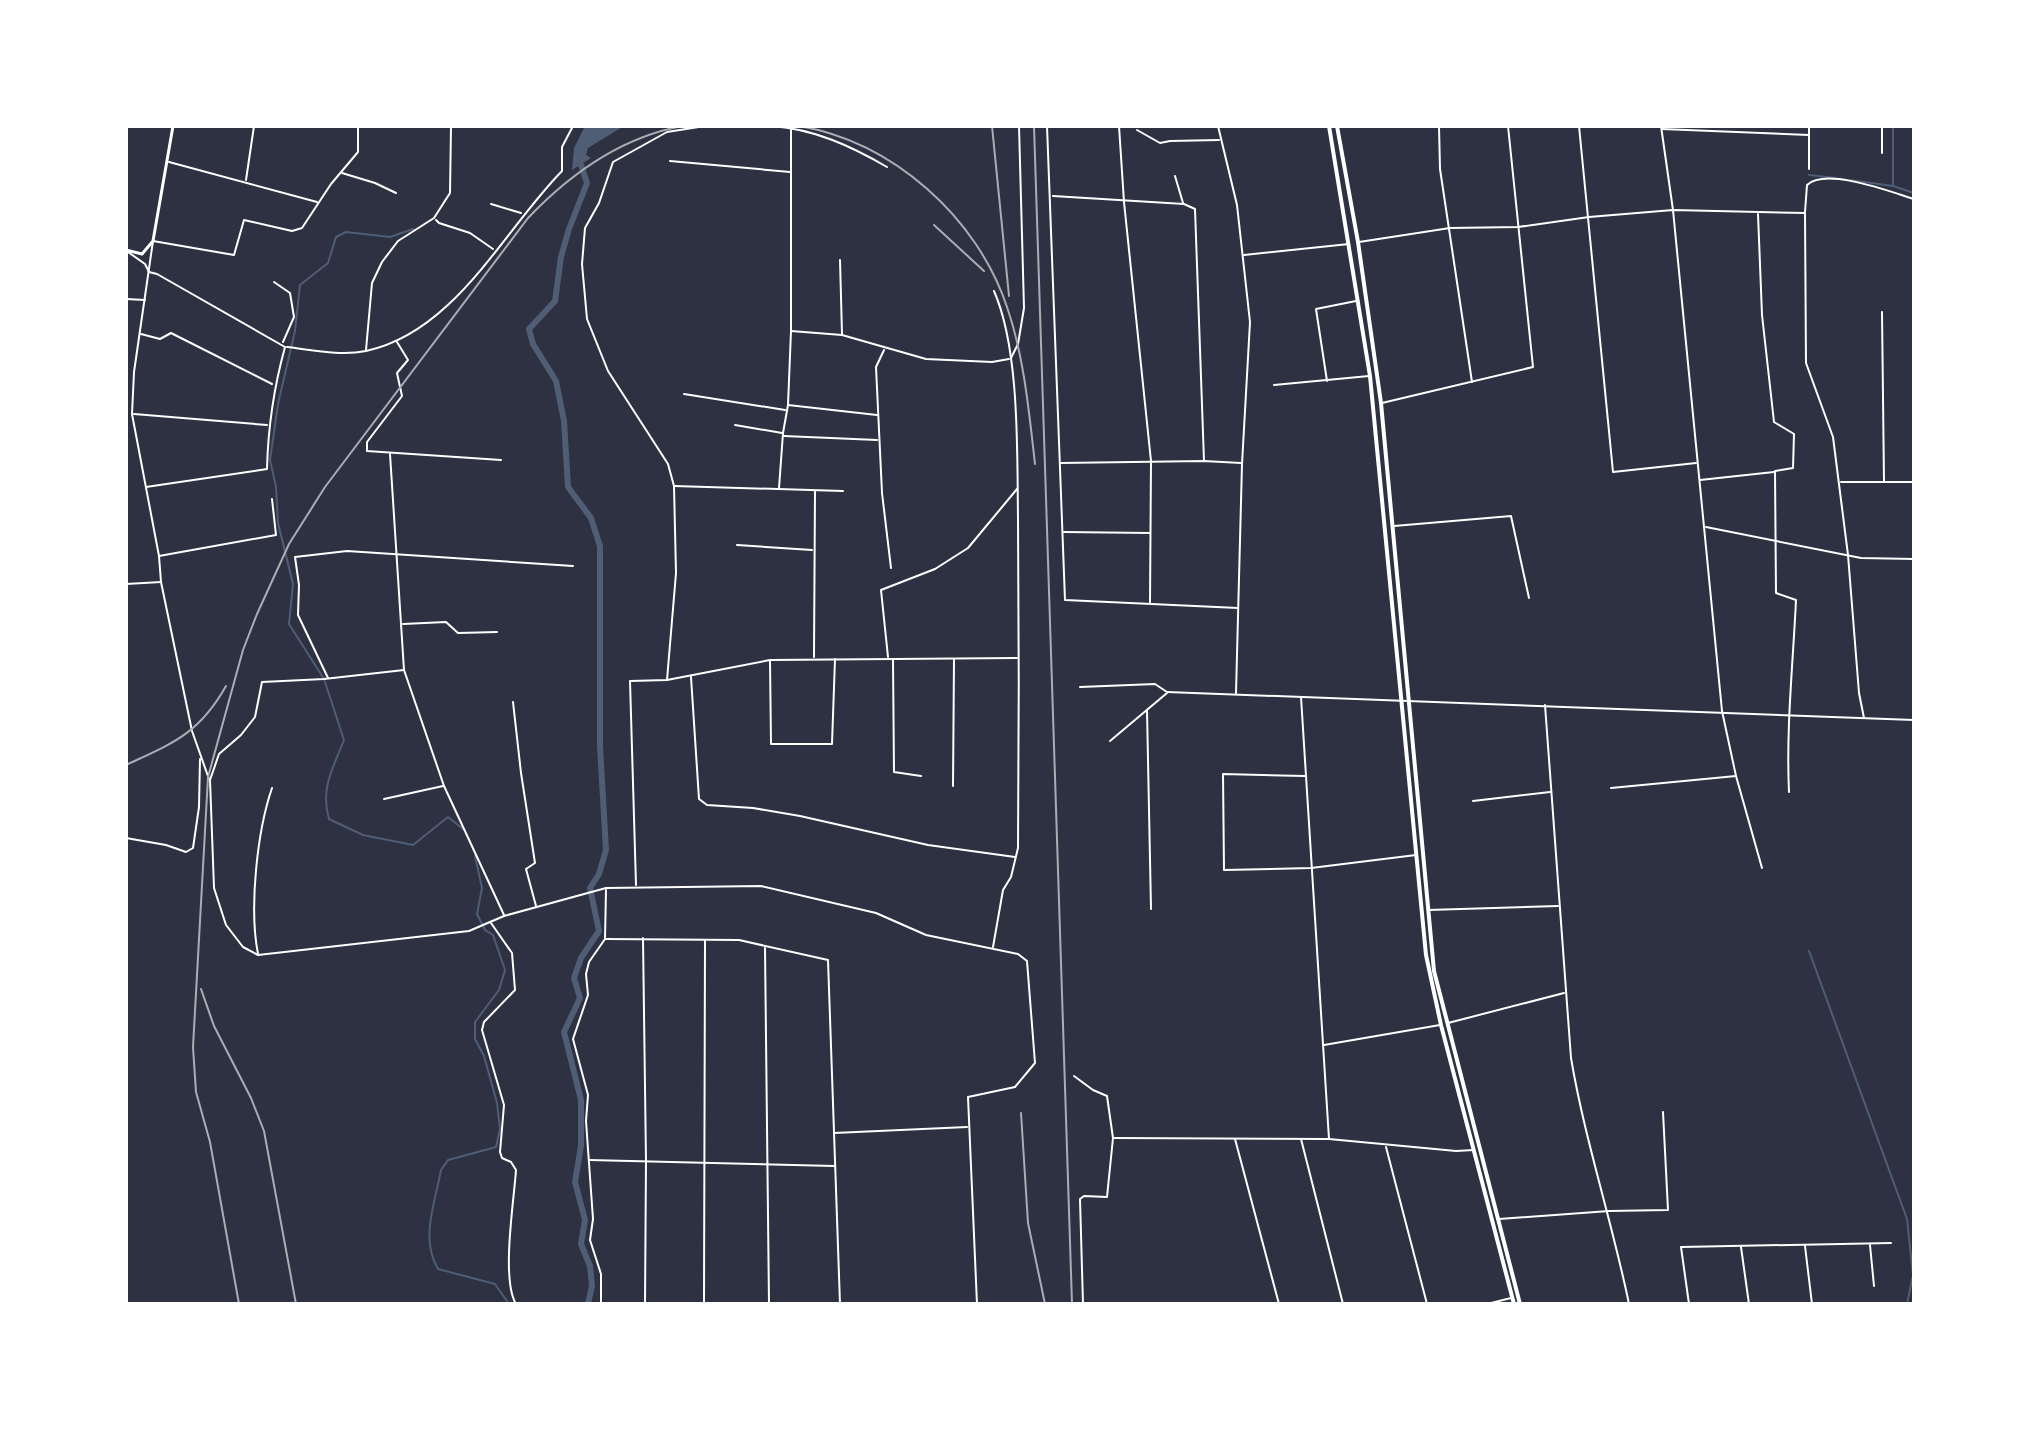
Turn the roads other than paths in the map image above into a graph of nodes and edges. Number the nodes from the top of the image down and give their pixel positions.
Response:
1 (173, 126) edge
2 (254, 126) edge
3 (358, 126) edge
4 (451, 126) edge
5 (573, 126) edge
6 (705, 126) edge
7 (772, 126) edge
8 (1019, 126) edge
9 (1047, 126) edge
10 (1119, 126) edge
11 (1218, 126) edge
12 (1329, 126) edge
13 (1337, 126) edge
14 (1439, 126) edge
15 (1508, 126) edge
16 (1579, 126) edge
17 (1809, 126) edge
18 (1882, 126) edge
19 (1661, 127) edge
20 (791, 128) edge
21 (1137, 130) dead end
22 (1809, 135) junction
23 (1221, 140) junction
24 (1882, 153) dead end
25 (670, 161) dead end
26 (168, 162) junction
27 (887, 167) dead end
28 (1809, 169) dead end
29 (791, 172) junction
30 (340, 173) junction
31 (1175, 176) dead end
32 (246, 182) junction
33 (396, 193) dead end
34 (1052, 196) junction
35 (1914, 199) edge
36 (1124, 202) junction
37 (319, 203) junction
38 (491, 204) dead end
39 (1184, 204) junction
40 (1673, 210) junction
41 (1758, 213) junction
42 (1805, 213) junction
43 (523, 214) junction
44 (1589, 217) junction
45 (434, 218) junction
46 (1518, 227) junction
47 (1450, 228) junction
48 (153, 241) junction
49 (1358, 242) junction
50 (1350, 243) junction
51 (494, 250) junction
52 (127, 251) edge
53 (1242, 255) junction
54 (840, 260) dead end
55 (149, 272) junction
56 (274, 282) dead end
57 (994, 291) dead end
58 (126, 299) edge
59 (145, 300) junction
60 (1359, 300) junction
61 (1882, 312) dead end
62 (791, 331) junction
63 (140, 333) junction
64 (842, 335) junction
65 (397, 341) junction
66 (284, 345) junction
67 (885, 349) junction
68 (366, 351) junction
69 (1010, 359) junction
70 (1370, 376) junction
71 (1327, 381) junction
72 (1473, 383) junction
73 (274, 385) junction
74 (1274, 385) dead end
75 (684, 394) dead end
76 (1381, 403) junction
77 (788, 405) junction
78 (786, 410) junction
79 (132, 414) junction
80 (878, 415) junction
81 (268, 425) junction
82 (735, 425) dead end
83 (126, 433) edge
84 (134, 433) junction
85 (783, 434) junction
86 (879, 440) junction
87 (390, 454) junction
88 (501, 460) dead end
89 (1151, 461) junction
90 (1204, 461) junction
91 (1698, 462) junction
92 (1060, 463) junction
93 (1242, 464) junction
94 (1775, 471) junction
95 (1699, 480) junction
96 (1839, 482) junction
97 (1884, 482) junction
98 (1914, 482) edge
99 (674, 486) junction
100 (145, 487) junction
101 (779, 488) junction
102 (1018, 488) junction
103 (815, 490) junction
104 (843, 491) dead end
105 (272, 499) dead end
106 (1394, 526) junction
107 (1704, 527) junction
108 (1063, 532) junction
109 (1151, 533) junction
110 (1776, 540) junction
111 (737, 545) dead end
112 (814, 550) junction
113 (397, 553) junction
114 (1848, 555) junction
115 (159, 556) junction
116 (1914, 559) edge
117 (573, 566) dead end
118 (891, 568) dead end
119 (161, 582) junction
120 (126, 584) edge
121 (1529, 598) dead end
122 (1150, 604) junction
123 (1238, 608) junction
124 (402, 624) junction
125 (497, 632) dead end
126 (888, 658) junction
127 (893, 658) junction
128 (954, 658) junction
129 (1019, 658) junction
130 (814, 659) junction
131 (835, 659) junction
132 (770, 660) junction
133 (404, 670) junction
134 (691, 676) junction
135 (328, 678) junction
136 (667, 680) junction
137 (1080, 687) dead end
138 (1167, 692) junction
139 (1236, 695) junction
140 (1301, 697) junction
141 (1401, 699) junction
142 (1409, 699) junction
143 (513, 702) dead end
144 (1545, 705) junction
145 (1147, 710) junction
146 (1722, 711) junction
147 (1791, 714) junction
148 (1864, 718) junction
149 (1914, 720) edge
150 (1110, 741) dead end
151 (200, 758) junction
152 (921, 776) dead end
153 (1306, 776) junction
154 (1736, 776) junction
155 (210, 780) junction
156 (444, 786) junction
157 (953, 786) dead end
158 (272, 788) dead end
159 (1611, 788) dead end
160 (1551, 792) junction
161 (1789, 792) dead end
162 (384, 799) dead end
163 (1473, 801) dead end
164 (126, 838) edge
165 (1417, 855) junction
166 (1016, 857) junction
167 (1311, 868) junction
168 (1762, 868) dead end
169 (636, 886) junction
170 (606, 888) junction
171 (1559, 906) junction
172 (536, 907) junction
173 (1151, 909) dead end
174 (1428, 910) junction
175 (504, 916) junction
176 (490, 922) junction
177 (643, 938) junction
178 (605, 939) junction
179 (705, 939) junction
180 (764, 947) junction
181 (992, 949) junction
182 (258, 955) junction
183 (1564, 993) junction
184 (1444, 1024) junction
185 (1323, 1046) junction
186 (1074, 1076) dead end
187 (1663, 1112) dead end
188 (970, 1127) junction
189 (833, 1133) junction
190 (1113, 1138) junction
191 (1235, 1138) junction
192 (1301, 1139) junction
193 (1329, 1139) junction
194 (1386, 1145) junction
195 (1477, 1149) junction
196 (588, 1160) junction
197 (646, 1161) junction
198 (769, 1163) junction
199 (703, 1164) junction
200 (834, 1166) junction
201 (1609, 1211) junction
202 (1497, 1219) junction
203 (1891, 1243) dead end
204 (1870, 1244) junction
205 (1805, 1245) junction
206 (1741, 1246) junction
207 (1874, 1286) dead end
208 (1515, 1302) edge
209 (516, 1304) edge
210 (601, 1304) edge
211 (645, 1304) edge
212 (704, 1304) edge
213 (769, 1304) edge
214 (840, 1304) edge
215 (977, 1304) edge
216 (1083, 1304) edge
217 (1279, 1304) edge
218 (1343, 1304) edge
219 (1427, 1304) edge
220 (1487, 1304) edge
221 (1629, 1304) edge
222 (1689, 1304) edge
223 (1749, 1304) edge
224 (1812, 1304) edge

1 - 26 main road
2 - 32 street
3 - 30 street
4 - 45 street
5 - 43 street
6 - 99 street
7 - 20 street
8 - 69 street
9 - 34 street
10 - 36 street
11 - 23 street
12 - 50 main road
13 - 49 main road
14 - 47 street
15 - 46 street
16 - 44 street
17 - 22 street
18 - 24 street
19 - 22 street
19 - 40 street
20 - 27 street
20 - 29 street
21 - 23 street
22 - 28 street
23 - 53 street
25 - 29 street
26 - 32 street
26 - 48 main road
29 - 62 street
30 - 33 street
30 - 37 street
31 - 39 street
32 - 37 street
34 - 36 street
34 - 92 street
35 - 42 street
36 - 39 street
36 - 89 street
37 - 48 street
38 - 43 street
39 - 90 street
40 - 41 street
40 - 44 street
40 - 91 street
41 - 42 street
41 - 94 street
42 - 96 street
43 - 51 street
44 - 46 street
44 - 91 street
45 - 51 street
45 - 68 street
46 - 47 street
46 - 72 street
47 - 49 street
47 - 72 street
48 - 52 main road
48 - 55 street
49 - 76 main road
50 - 53 street
50 - 60 main road
51 - 65 street
52 - 55 street
53 - 93 street
54 - 64 street
55 - 59 street
55 - 66 street
56 - 66 street
57 - 69 street
58 - 59 street
59 - 63 street
60 - 70 main road
60 - 71 street
61 - 97 street
62 - 64 street
62 - 77 street
63 - 73 street
63 - 79 street
64 - 67 street
65 - 68 street
65 - 87 street
66 - 68 street
66 - 73 street
67 - 69 street
67 - 80 street
69 - 102 street
70 - 71 street
70 - 141 main road
71 - 74 street
72 - 76 street
73 - 81 street
75 - 78 street
76 - 106 main road
77 - 78 street
77 - 80 street
78 - 85 street
79 - 81 street
79 - 84 street
80 - 86 street
81 - 100 street
82 - 85 street
83 - 84 street
84 - 100 street
85 - 86 street
85 - 101 street
86 - 118 street
87 - 88 street
87 - 113 street
89 - 90 street
89 - 92 street
89 - 109 street
90 - 93 street
91 - 95 street
92 - 108 street
93 - 123 street
94 - 95 street
94 - 110 street
95 - 107 street
96 - 97 street
96 - 114 street
97 - 98 street
99 - 101 street
99 - 136 street
100 - 115 street
101 - 103 street
102 - 126 street
102 - 129 street
103 - 104 street
103 - 112 street
105 - 115 street
106 - 121 street
106 - 142 main road
107 - 110 street
107 - 146 street
108 - 109 street
108 - 122 street
109 - 122 street
110 - 114 street
110 - 147 street
111 - 112 street
112 - 130 street
113 - 117 street
113 - 124 street
113 - 135 street
114 - 116 street
114 - 148 street
115 - 119 street
119 - 120 street
119 - 151 street
122 - 123 street
123 - 139 street
124 - 125 street
124 - 133 street
126 - 127 street
126 - 131 street
127 - 128 street
127 - 152 street
128 - 129 street
128 - 157 street
129 - 166 street
130 - 131 street
130 - 132 street
131 - 132 street
132 - 134 street
133 - 135 street
133 - 156 street
134 - 136 street
134 - 166 street
135 - 155 street
136 - 169 street
137 - 138 street
138 - 139 street
138 - 145 street
139 - 140 street
140 - 141 street
140 - 153 street
141 - 142 street
141 - 165 main road
142 - 144 street
142 - 174 main road
143 - 172 street
144 - 146 street
144 - 160 street
145 - 150 street
145 - 173 street
146 - 147 street
146 - 154 street
147 - 148 street
147 - 161 street
148 - 149 street
151 - 155 street
151 - 164 street
153 - 167 street
153 - 167 street
154 - 159 street
154 - 168 street
155 - 182 street
156 - 162 street
156 - 175 street
158 - 182 street
160 - 163 street
160 - 171 street
165 - 167 street
165 - 184 main road
166 - 181 street
167 - 185 street
169 - 170 street
169 - 181 street
170 - 172 street
170 - 178 street
171 - 174 street
171 - 183 street
172 - 175 street
174 - 184 main road
175 - 176 street
176 - 182 street
176 - 209 street
177 - 178 street
177 - 179 street
177 - 197 street
178 - 196 street
179 - 180 street
179 - 199 street
180 - 189 street
180 - 198 street
181 - 188 street
183 - 184 street
183 - 201 street
184 - 185 street
184 - 195 main road
185 - 193 street
186 - 190 street
187 - 201 street
188 - 189 street
188 - 215 street
189 - 200 street
190 - 191 street
190 - 216 street
191 - 192 street
191 - 217 street
192 - 193 street
192 - 218 street
193 - 194 street
194 - 195 street
194 - 219 street
195 - 202 main road
195 - 208 main road
196 - 197 street
196 - 210 street
197 - 199 street
197 - 211 street
198 - 199 street
198 - 200 street
198 - 213 street
199 - 212 street
200 - 214 street
201 - 202 street
201 - 221 street
202 - 208 main road
203 - 204 street
204 - 205 street
204 - 207 street
205 - 206 street
205 - 224 street
206 - 222 street
206 - 223 street
208 - 220 street

